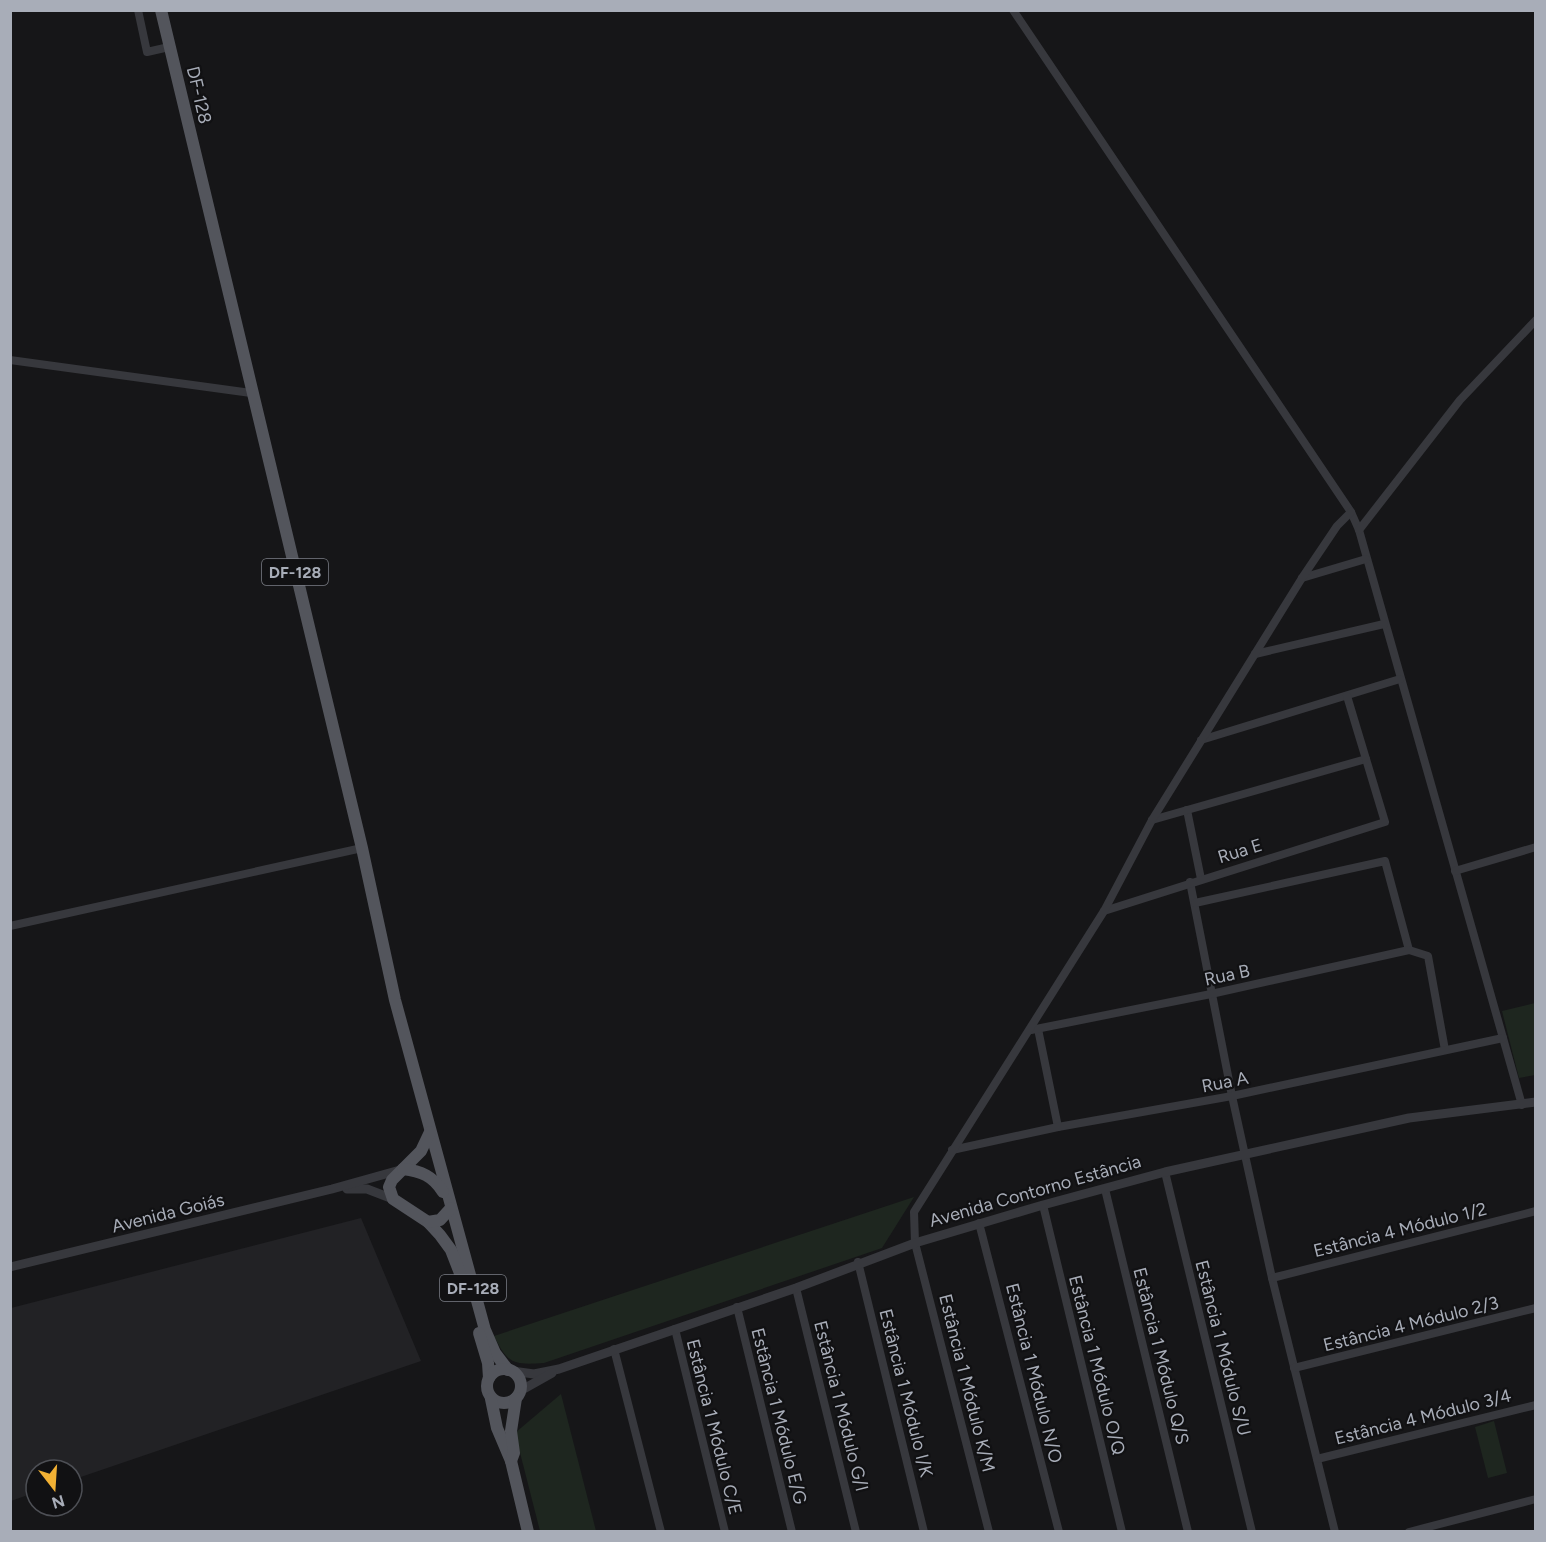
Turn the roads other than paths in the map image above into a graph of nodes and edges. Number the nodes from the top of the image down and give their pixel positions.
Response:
1 (138, 10) edge
2 (161, 10) edge
3 (1013, 10) edge
4 (169, 47) junction
5 (1536, 320) edge
6 (10, 360) edge
7 (251, 393) junction
8 (1351, 512) junction
9 (1359, 530) junction
10 (1366, 559) junction
11 (1302, 578) junction
12 (1384, 624) junction
13 (1255, 654) junction
14 (1400, 679) junction
15 (1347, 696) junction
16 (1202, 740) junction
17 (1366, 759) junction
18 (1187, 810) junction
19 (1152, 820) junction
20 (362, 848) junction
21 (1536, 848) edge
22 (1455, 871) junction
23 (1201, 879) junction
24 (1190, 882) junction
25 (1195, 903) junction
26 (1104, 911) junction
27 (10, 926) edge
28 (1409, 950) junction
29 (1211, 994) junction
30 (1034, 1030) junction
31 (1503, 1038) junction
32 (1445, 1050) junction
33 (1232, 1096) junction
34 (1536, 1102) edge
35 (1522, 1104) junction
36 (1059, 1127) junction
37 (430, 1132) junction
38 (952, 1150) junction
39 (1245, 1155) junction
40 (403, 1169) junction
41 (1165, 1172) junction
42 (332, 1189) junction
43 (1105, 1189) junction
44 (393, 1199) junction
45 (450, 1205) junction
46 (1043, 1205) junction
47 (1536, 1211) edge
48 (428, 1222) junction
49 (979, 1223) junction
50 (915, 1243) junction
51 (858, 1262) junction
52 (10, 1267) edge
53 (1272, 1278) junction
54 (796, 1288) junction
55 (737, 1308) junction
56 (1536, 1308) edge
57 (675, 1329) junction
58 (614, 1349) junction
59 (1294, 1368) junction
60 (559, 1369) junction
61 (510, 1370) junction
62 (489, 1378) junction
63 (518, 1395) junction
64 (491, 1399) junction
65 (1536, 1405) edge
66 (1317, 1459) junction
67 (511, 1461) junction
68 (1536, 1499) edge
69 (528, 1532) edge
70 (661, 1532) edge
71 (725, 1532) edge
72 (792, 1532) edge
73 (856, 1532) edge
74 (924, 1532) edge
75 (989, 1532) edge
76 (1059, 1532) edge
77 (1122, 1532) edge
78 (1188, 1532) edge
79 (1252, 1532) edge
80 (1335, 1532) edge
81 (1409, 1532) edge

1 - 4 street
2 - 4 main road, DF-128 / DF-128
3 - 8 street
4 - 7 main road, DF-128 / DF-128
5 - 9 street
6 - 7 street
7 - 20 main road, DF-128 / DF-128
8 - 9 street
8 - 11 street, Estância 1 Módulo K/M
9 - 10 street
10 - 11 street
10 - 12 street
11 - 13 street, Estância 1 Módulo K/M
12 - 13 street
12 - 14 street
13 - 16 street, Estância 1 Módulo K/M
14 - 15 street
14 - 22 street
15 - 16 street
15 - 17 street
16 - 19 street, Estância 1 Módulo K/M
17 - 18 street
17 - 23 street, Rua E
18 - 19 street
18 - 23 street
19 - 26 street, Estância 1 Módulo K/M
20 - 27 street
20 - 37 main road, DF-128 / DF-128
21 - 22 street
22 - 31 street
23 - 24 street, Rua E
24 - 25 street
24 - 26 street, Rua E
25 - 28 street
25 - 29 street
26 - 30 street, Estância 1 Módulo K/M
28 - 29 street, Rua B
28 - 32 street
29 - 30 street, Rua B
29 - 33 street
30 - 36 street
30 - 38 street, Estância 1 Módulo K/M
31 - 32 street, Rua A
31 - 35 street
32 - 33 street, Rua A
33 - 36 street, Rua A
33 - 39 street
34 - 35 street, Avenida Contorno Estância
35 - 39 street, Avenida Contorno Estância
36 - 38 street, Rua A
37 - 40 main road
37 - 45 main road, DF-128 / DF-128
38 - 50 street, Estância 1 Módulo K/M
39 - 41 street, Avenida Contorno Estância
39 - 53 street
40 - 42 street, Avenida Goiás
40 - 44 main road
40 - 45 main road
41 - 43 street, Avenida Contorno Estância
41 - 79 street, Estância 1 Módulo S/U
42 - 44 street, Avenida Goiás
42 - 52 street, Avenida Goiás
43 - 46 street, Avenida Contorno Estância
43 - 78 street, Estância 1 Módulo Q/S
44 - 48 main road, DF-128
45 - 48 main road
45 - 61 main road, DF-128 / DF-128
46 - 49 street, Avenida Contorno Estância
46 - 77 street, Estância 1 Módulo O/Q
47 - 53 street, Estância 4 Módulo 1/2
48 - 62 main road, DF-128 / DF-128
49 - 50 street, Avenida Contorno Estância
49 - 76 street, Estância 1 Módulo N/O
50 - 51 street, Avenida Contorno Estância
50 - 75 street, Estância 1 Módulo K/M
51 - 54 street, Avenida Contorno Estância
51 - 74 street, Estância 1 Módulo I/K
53 - 59 street
54 - 55 street, Avenida Contorno Estância
54 - 73 street, Estância 1 Módulo G/I
55 - 57 street, Avenida Contorno Estância
55 - 72 street, Estância 1 Módulo E/G
56 - 59 street, Estância 4 Módulo 2/3
57 - 58 street, Avenida Contorno Estância
57 - 71 street, Estância 1 Módulo C/E
58 - 60 street, Avenida Contorno Estância
58 - 70 street
59 - 66 street
60 - 61 street, Avenida Contorno Estância
60 - 63 street, Avenida Contorno Estância
61 - 62 main road
61 - 63 main road, DF-128
62 - 64 main road, DF-128
63 - 64 main road
63 - 67 main road, DF-128
64 - 67 main road, DF-128
65 - 66 street, Estância 4 Módulo 3/4
66 - 80 street
67 - 69 main road, DF-128
68 - 81 street

